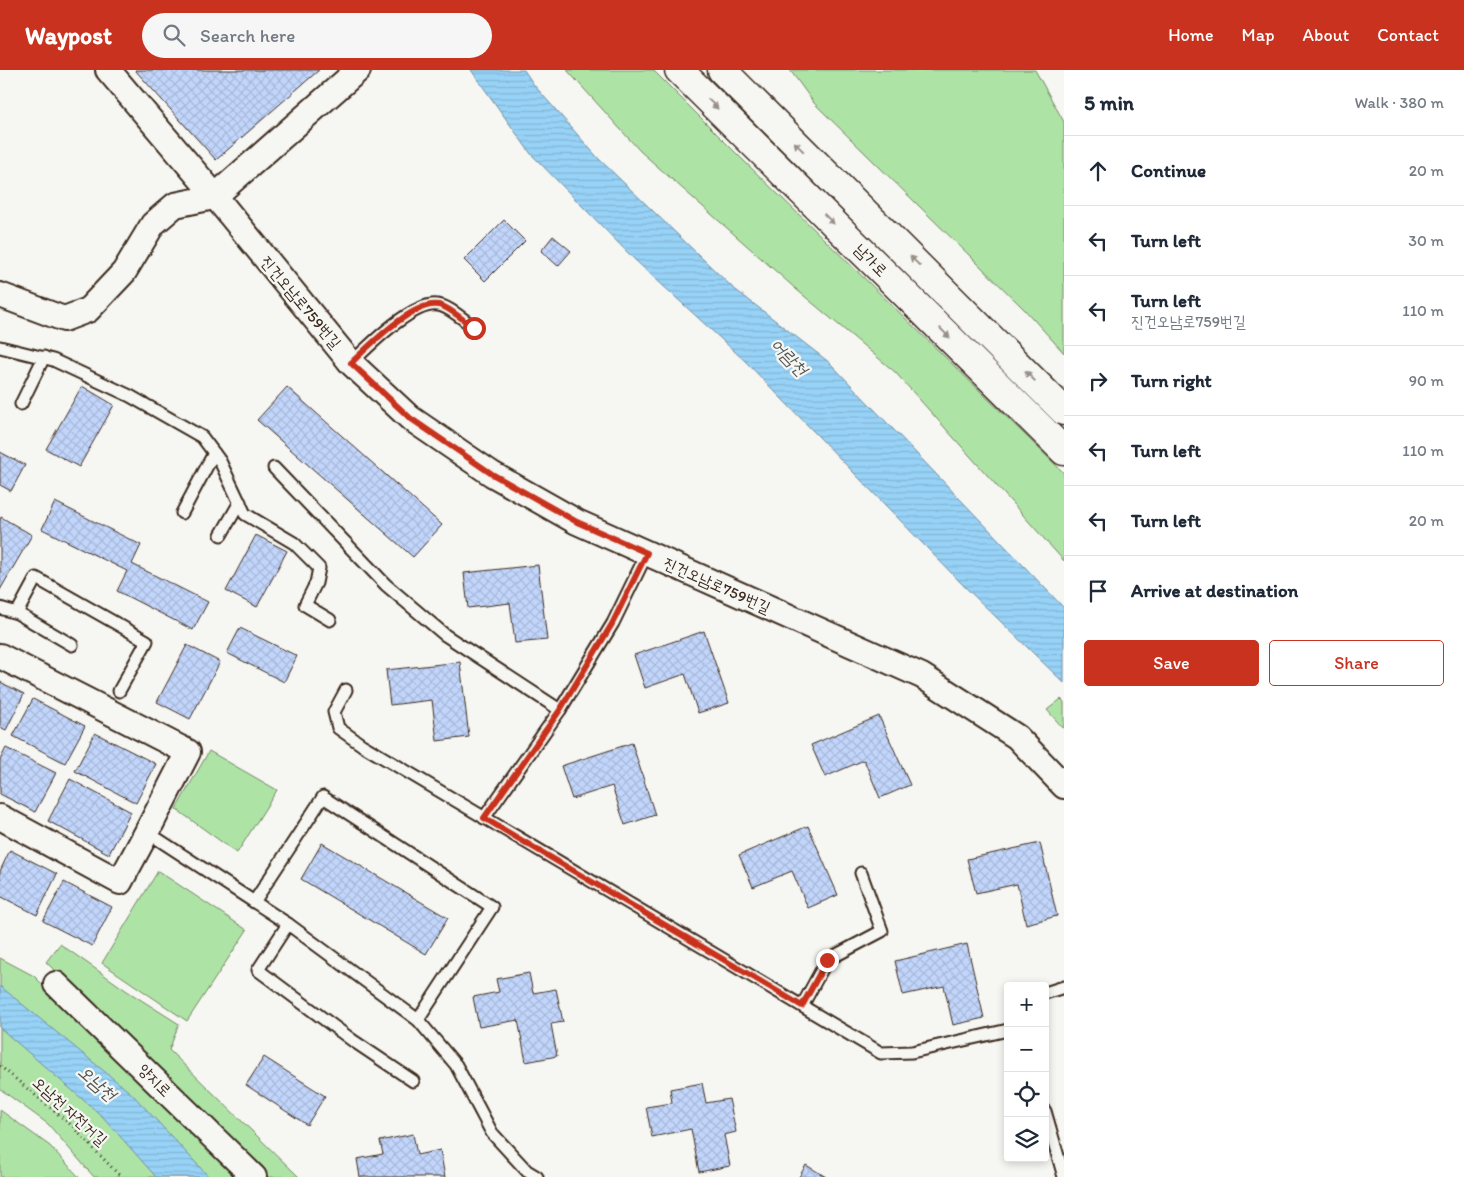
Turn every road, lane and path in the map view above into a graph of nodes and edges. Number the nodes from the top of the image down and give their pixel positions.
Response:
1 (108, 70) edge
2 (358, 70) edge
3 (679, 70) edge
4 (722, 70) edge
5 (743, 70) edge
6 (755, 103) junction
7 (214, 197) junction
8 (0, 295) edge
9 (474, 328) dead end
10 (0, 347) edge
11 (44, 357) junction
12 (351, 363) junction
13 (21, 404) dead end
14 (1064, 411) edge
15 (1064, 451) edge
16 (214, 453) junction
17 (274, 468) dead end
18 (240, 502) junction
19 (182, 514) dead end
20 (221, 535) dead end
21 (647, 553) junction
22 (0, 608) edge
23 (17, 613) junction
24 (330, 620) dead end
25 (72, 645) dead end
26 (0, 656) edge
27 (346, 690) dead end
28 (119, 691) dead end
29 (560, 710) junction
30 (1064, 786) edge
31 (0, 817) edge
32 (484, 818) junction
33 (147, 832) junction
34 (862, 873) dead end
35 (254, 902) junction
36 (288, 924) junction
37 (56, 984) dead end
38 (1064, 987) edge
39 (1049, 993) edge
40 (802, 1006) junction
41 (418, 1020) junction
42 (1004, 1031) edge
43 (0, 1066) edge
44 (413, 1080) dead end
45 (1047, 1117) edge
46 (121, 1177) edge
47 (254, 1177) edge
48 (537, 1177) edge
49 (1064, 1177) edge

1 - 7 street, 진건오남로759번길
2 - 7 street
3 -> 15 main road, 남가로
4 - 6 main road, 남가로
5 - 6 main road
14 -> 6 main road, 남가로
7 - 8 street
7 - 12 street, 진건오남로759번길
9 - 12 lane
10 - 11 lane
11 - 13 lane
11 - 16 lane
12 - 21 street, 진건오남로759번길
16 - 18 lane
16 - 19 lane
17 - 29 lane
18 - 20 lane
18 - 24 lane
21 - 29 lane
21 - 30 street, 진건오남로759번길
22 - 23 lane
23 - 25 lane
23 - 28 lane
26 - 33 street
27 - 32 lane
29 - 32 lane
31 - 33 street
32 - 40 lane
33 - 35 lane
34 - 40 lane
35 - 36 lane
35 - 41 lane
36 - 41 lane
36 - 44 lane
37 - 47 street, 양지로
38 - 39 lane
40 - 42 lane
41 - 48 lane
43 - 46 path, 오남천 자전거길
45 - 49 lane

